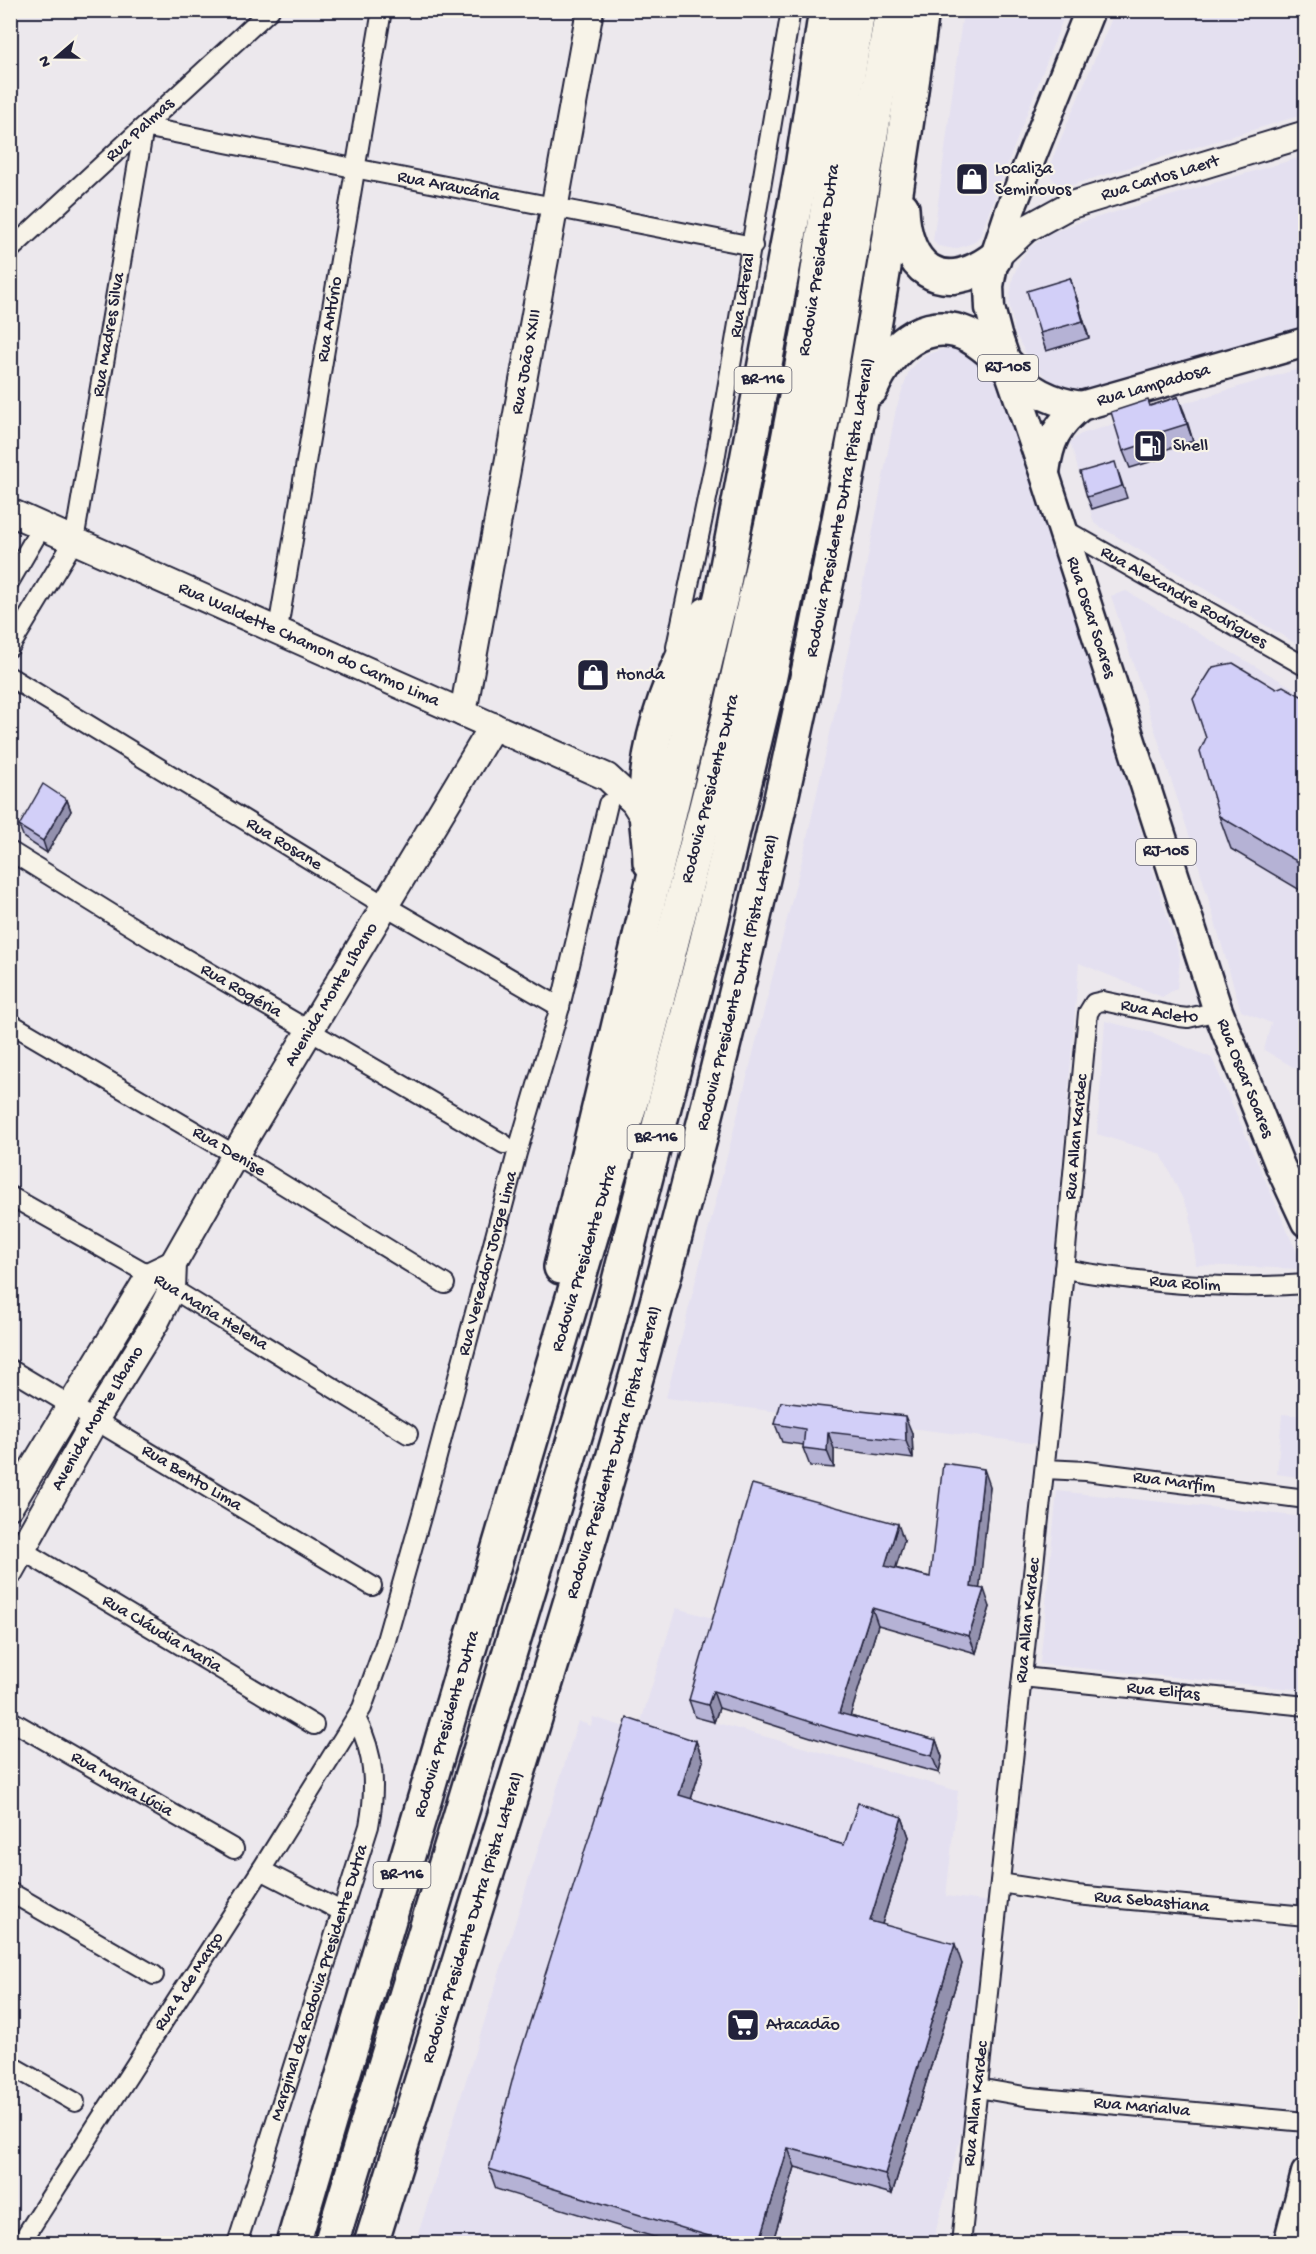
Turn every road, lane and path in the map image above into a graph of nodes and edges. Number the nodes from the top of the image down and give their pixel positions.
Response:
1 (270, 10) edge
2 (382, 10) edge
3 (590, 10) edge
4 (791, 10) edge
5 (826, 10) edge
6 (858, 10) edge
7 (892, 10) edge
8 (922, 10) edge
9 (1090, 10) edge
10 (144, 127) junction
11 (1305, 134) edge
12 (902, 160) junction
13 (355, 170) junction
14 (555, 208) junction
15 (753, 246) junction
16 (10, 250) edge
17 (994, 258) junction
18 (1305, 342) edge
19 (1008, 366) junction
20 (1081, 406) junction
21 (859, 418) junction
22 (1045, 475) junction
23 (10, 512) edge
24 (42, 526) junction
25 (1062, 528) junction
26 (74, 541) junction
27 (10, 581) edge
28 (722, 593) junction
29 (278, 629) junction
30 (10, 647) edge
31 (1305, 667) edge
32 (10, 677) edge
33 (669, 684) junction
34 (463, 713) junction
35 (493, 726) junction
36 (649, 767) junction
37 (607, 777) junction
38 (608, 804) dead end
39 (646, 821) junction
40 (10, 851) edge
41 (651, 894) junction
42 (384, 905) junction
43 (1099, 1001) joint
44 (560, 1007) junction
45 (1218, 1011) junction
46 (10, 1023) edge
47 (310, 1031) junction
48 (504, 1144) dead end
49 (235, 1155) junction
50 (10, 1196) edge
51 (1305, 1222) edge
52 (1064, 1269) junction
53 (150, 1275) junction
54 (173, 1277) junction
55 (445, 1284) dead end
56 (1305, 1284) edge
57 (10, 1369) edge
58 (71, 1405) junction
59 (95, 1420) junction
60 (408, 1434) dead end
61 (1045, 1468) junction
62 (1305, 1499) edge
63 (10, 1506) edge
64 (512, 1507) junction
65 (15, 1555) edge
66 (372, 1586) dead end
67 (1022, 1677) junction
68 (1305, 1706) edge
69 (10, 1720) edge
70 (357, 1720) junction
71 (314, 1725) dead end
72 (234, 1849) dead end
73 (261, 1870) junction
74 (1000, 1883) junction
75 (10, 1892) edge
76 (341, 1911) junction
77 (1305, 1916) edge
78 (154, 1975) dead end
79 (10, 2064) edge
80 (978, 2088) junction
81 (75, 2102) dead end
82 (1305, 2122) edge
83 (1305, 2173) edge
84 (18, 2239) edge
85 (237, 2244) edge
86 (293, 2244) edge
87 (331, 2244) edge
88 (371, 2244) edge
89 (961, 2244) edge
90 (1288, 2244) edge

1 - 10 street, Rua Palmas
2 - 13 street, Rua Antúrio
3 - 14 street, Rua João XXIII
4 - 15 street, Rua Lateral
5 - 28 highway, BR-116
6 - 64 highway, Rodovia Presidente Dutra / BR-116
7 - 87 highway, Rodovia Presidente Dutra / BR-116
8 - 12 highway, Rodovia Presidente Dutra (Pista Lateral) / BR-116
9 - 17 main road, Rua Oscar Soares / RJ-105
10 - 13 street, Rua Araucária
10 - 16 street, Rua Palmas
10 - 26 street, Rua Madres Silva
11 - 17 street, Rua Carlos Laert
12 - 17 highway
12 - 21 highway, Rodovia Presidente Dutra (Pista Lateral) / BR-116
13 - 14 street, Rua Araucária
13 - 29 street, Rua Antúrio
14 - 15 street, Rua Araucária
14 - 34 street, Rua João XXIII
15 - 33 street, Rua Lateral
17 - 19 main road, Rua Oscar Soares / RJ-105
18 - 20 main road, Rua Lampadosa / RJ-105
19 - 20 main road
19 - 21 highway
19 - 22 main road, Rua Oscar Soares / RJ-105
20 - 22 main road, Rua Lampadosa / RJ-105
21 - 88 highway, Rodovia Presidente Dutra (Pista Lateral) / BR-116
22 - 25 main road, Rua Oscar Soares / RJ-105
23 - 24 street, Rua Waldette Chamon do Carmo Lima
24 - 26 street, Rua Waldette Chamon do Carmo Lima
24 - 27 street
25 - 31 street, Rua Alexandre Rodrigues
25 - 45 main road, Rua Oscar Soares / RJ-105
26 - 29 street, Rua Waldette Chamon do Carmo Lima
26 - 30 street
28 - 33 highway
28 - 41 highway, BR-116
29 - 34 street, Rua Waldette Chamon do Carmo Lima
32 - 42 street, Rua Rosane
33 - 36 highway
34 - 35 street, Rua Waldette Chamon do Carmo Lima
35 - 37 street, Rua Waldette Chamon do Carmo Lima
35 - 42 street, Avenida Monte Líbano
36 - 37 street, Rua Waldette Chamon do Carmo Lima
36 - 39 highway
37 - 39 street, Rua Waldette Chamon do Carmo Lima
38 - 44 street, Rua Vereador Jorge Lima
39 - 41 highway
40 - 47 street, Rua Rogéria
41 - 64 highway, BR-116
42 - 44 street, Rua Rosane
42 - 47 street, Avenida Monte Líbano
43 - 45 street, Rua Acleto
43 - 52 street, Rua Allan Kardec
44 - 70 street, Rua Vereador Jorge Lima
45 - 51 main road, Rua Oscar Soares / RJ-105
46 - 49 street, Rua Denise
47 - 48 street, Rua Rogéria
47 - 49 street, Avenida Monte Líbano
49 - 54 street, Avenida Monte Líbano
49 - 55 street, Rua Denise
50 - 53 street, Rua Maria Helena
52 - 56 street, Rua Rolim
52 - 61 street, Rua Allan Kardec
53 - 54 street
53 - 58 street, Avenida Monte Líbano
54 - 59 street, Avenida Monte Líbano
54 - 60 street, Rua Maria Helena
57 - 58 street, Rua Bento Lima
58 - 59 street, Rua Bento Lima
58 - 63 street, Avenida Monte Líbano
59 - 65 street, Avenida Monte Líbano
59 - 66 street, Rua Bento Lima
61 - 62 street, Rua Marfim
61 - 67 street, Rua Allan Kardec
64 - 86 highway, Rodovia Presidente Dutra / BR-116
65 - 71 street, Rua Cláudia Maria
67 - 68 street, Rua Elifas
67 - 74 street, Rua Allan Kardec
69 - 72 street, Rua Maria Lúcia
70 - 73 street, Rua 4 de Março
70 - 76 street, Marginal da Rodovia Presidente Dutra
73 - 76 street
73 - 84 street, Rua 4 de Março
74 - 77 street, Rua Sebastiana
74 - 80 street, Rua Allan Kardec
75 - 78 street
76 - 85 street, Marginal da Rodovia Presidente Dutra
79 - 81 street
80 - 82 street, Rua Marialva
80 - 89 street, Rua Allan Kardec
83 - 90 main road

